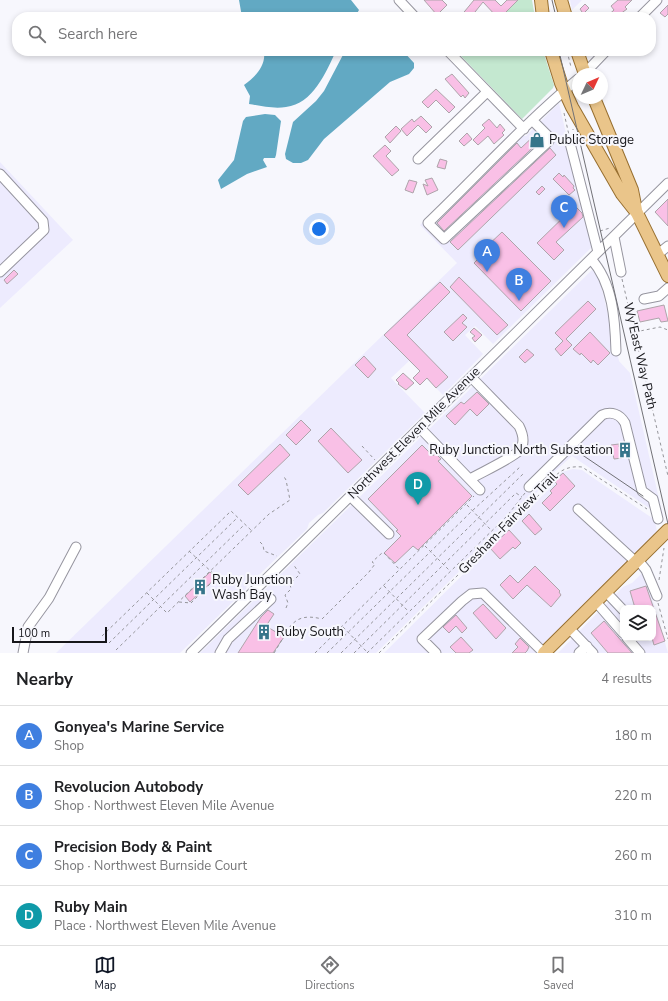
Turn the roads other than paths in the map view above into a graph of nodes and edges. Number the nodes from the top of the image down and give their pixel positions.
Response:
1 (399, 0) edge
2 (541, 0) edge
3 (561, 0) edge
4 (656, 0) edge
5 (410, 12) edge
6 (542, 12) edge
7 (565, 12) edge
8 (645, 12) edge
9 (453, 56) edge
10 (553, 56) edge
11 (578, 56) edge
12 (580, 56) edge
13 (601, 56) edge
14 (597, 60) junction
15 (581, 68) edge
16 (590, 68) edge
17 (572, 84) edge
18 (564, 90) junction
19 (487, 92) junction
20 (596, 104) edge
21 (532, 120) junction
22 (524, 129) junction
23 (570, 143) road end
24 (418, 159) dead end
25 (0, 174) edge
26 (668, 182) edge
27 (637, 213) junction
28 (614, 237) junction
29 (668, 246) edge
30 (658, 254) junction
31 (595, 256) junction
32 (0, 272) edge
33 (621, 272) road end
34 (668, 276) edge
35 (668, 288) edge
36 (644, 299) dead end
37 (616, 351) dead end
38 (471, 377) junction
39 (420, 428) junction
40 (470, 479) junction
41 (529, 487) road end
42 (480, 490) road end
43 (350, 496) junction
44 (578, 509) dead end
45 (651, 512) road end
46 (658, 519) junction
47 (666, 533) edge
48 (389, 534) dead end
49 (76, 547) dead end
50 (637, 561) junction
51 (606, 592) junction
52 (657, 596) dead end
53 (271, 599) dead end
54 (596, 602) junction
55 (620, 607) edge
56 (569, 628) junction
57 (620, 630) edge
58 (630, 641) edge
59 (590, 649) edge
60 (23, 653) edge
61 (191, 653) edge
62 (220, 653) edge
63 (436, 653) edge
64 (544, 653) edge
65 (579, 653) edge
66 (640, 653) edge

1 - 5 street
2 - 6 main road
3 - 7 main road
4 - 8 street
9 - 19 street
10 - 18 main road
11 - 15 main road
12 - 14 street
13 - 14 street
14 - 16 street
17 - 18 street
18 - 21 street
18 - 27 main road
19 - 22 street
19 - 24 street
20 - 27 main road
21 - 22 street
21 - 22 street
23 - 31 street
25 - 32 street
26 - 27 street, Northwest Eleven Mile Avenue
27 - 28 street, Northwest Eleven Mile Avenue
27 - 30 main road
28 - 31 street, Northwest Eleven Mile Avenue
28 - 33 street
29 - 30 street
30 - 34 main road
31 - 37 street
31 - 38 street, Northwest Eleven Mile Avenue
35 - 36 street
38 - 39 street, Northwest Eleven Mile Avenue
38 - 40 street
39 - 40 street
39 - 43 street, Northwest Eleven Mile Avenue
40 - 42 street
41 - 46 street
43 - 48 street
43 - 61 street, Northwest Eleven Mile Avenue
44 - 50 street
45 - 46 street
46 - 47 street
47 - 50 main road
49 - 60 street
50 - 51 main road
50 - 52 street
51 - 54 main road
51 - 55 street
53 - 62 street
54 - 56 main road
54 - 57 street
56 - 59 street
56 - 64 main road
58 - 66 street
59 - 65 street
63 - 64 street

